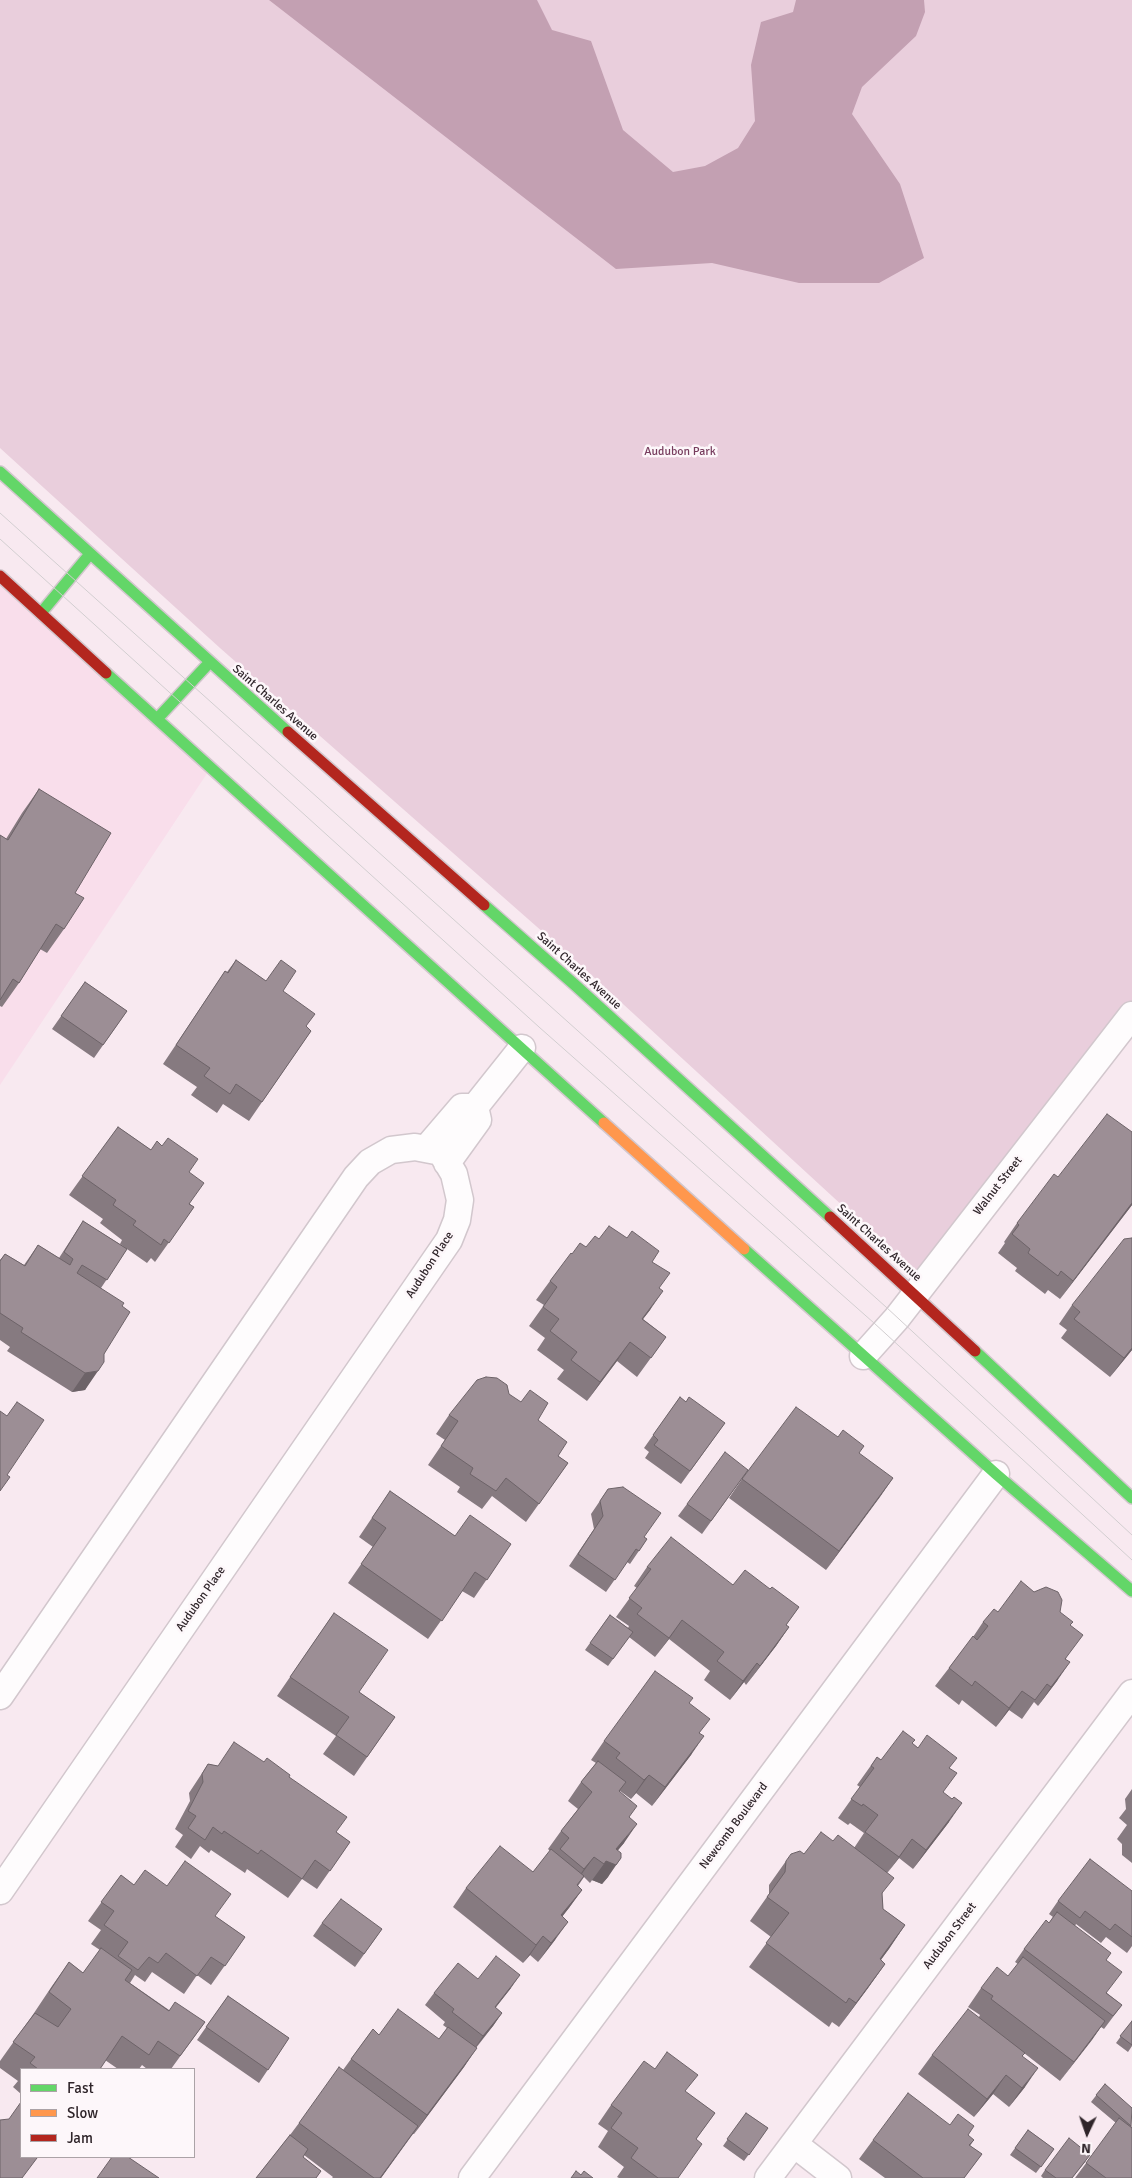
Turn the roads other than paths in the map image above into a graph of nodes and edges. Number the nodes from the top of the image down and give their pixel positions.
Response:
1 (0, 472) edge
2 (90, 554) junction
3 (0, 576) edge
4 (41, 613) junction
5 (209, 663) junction
6 (157, 719) junction
7 (1132, 1015) edge
8 (522, 1048) junction
9 (436, 1156) junction
10 (914, 1294) junction
11 (863, 1356) junction
12 (996, 1474) junction
13 (1132, 1498) edge
14 (1132, 1590) edge
15 (1132, 1693) edge
16 (0, 1696) edge
17 (0, 1891) edge
18 (794, 2144) junction
19 (472, 2178) edge
20 (768, 2178) edge
21 (838, 2178) edge

1 - 2 main road, Saint Charles Avenue
2 - 4 main road
2 - 5 main road, Saint Charles Avenue
3 - 4 main road
4 - 6 main road
5 - 6 main road
5 - 10 main road, Saint Charles Avenue
6 - 8 main road
7 - 10 street, Walnut Street
8 - 9 street
8 - 11 main road
9 - 16 street
9 - 17 street, Audubon Place
10 - 11 street, Walnut Street
10 - 13 main road, Saint Charles Avenue
11 - 12 main road
12 - 14 main road
12 - 19 street, Newcomb Boulevard
15 - 18 street, Audubon Street
18 - 20 street, Audubon Street
18 - 21 street

